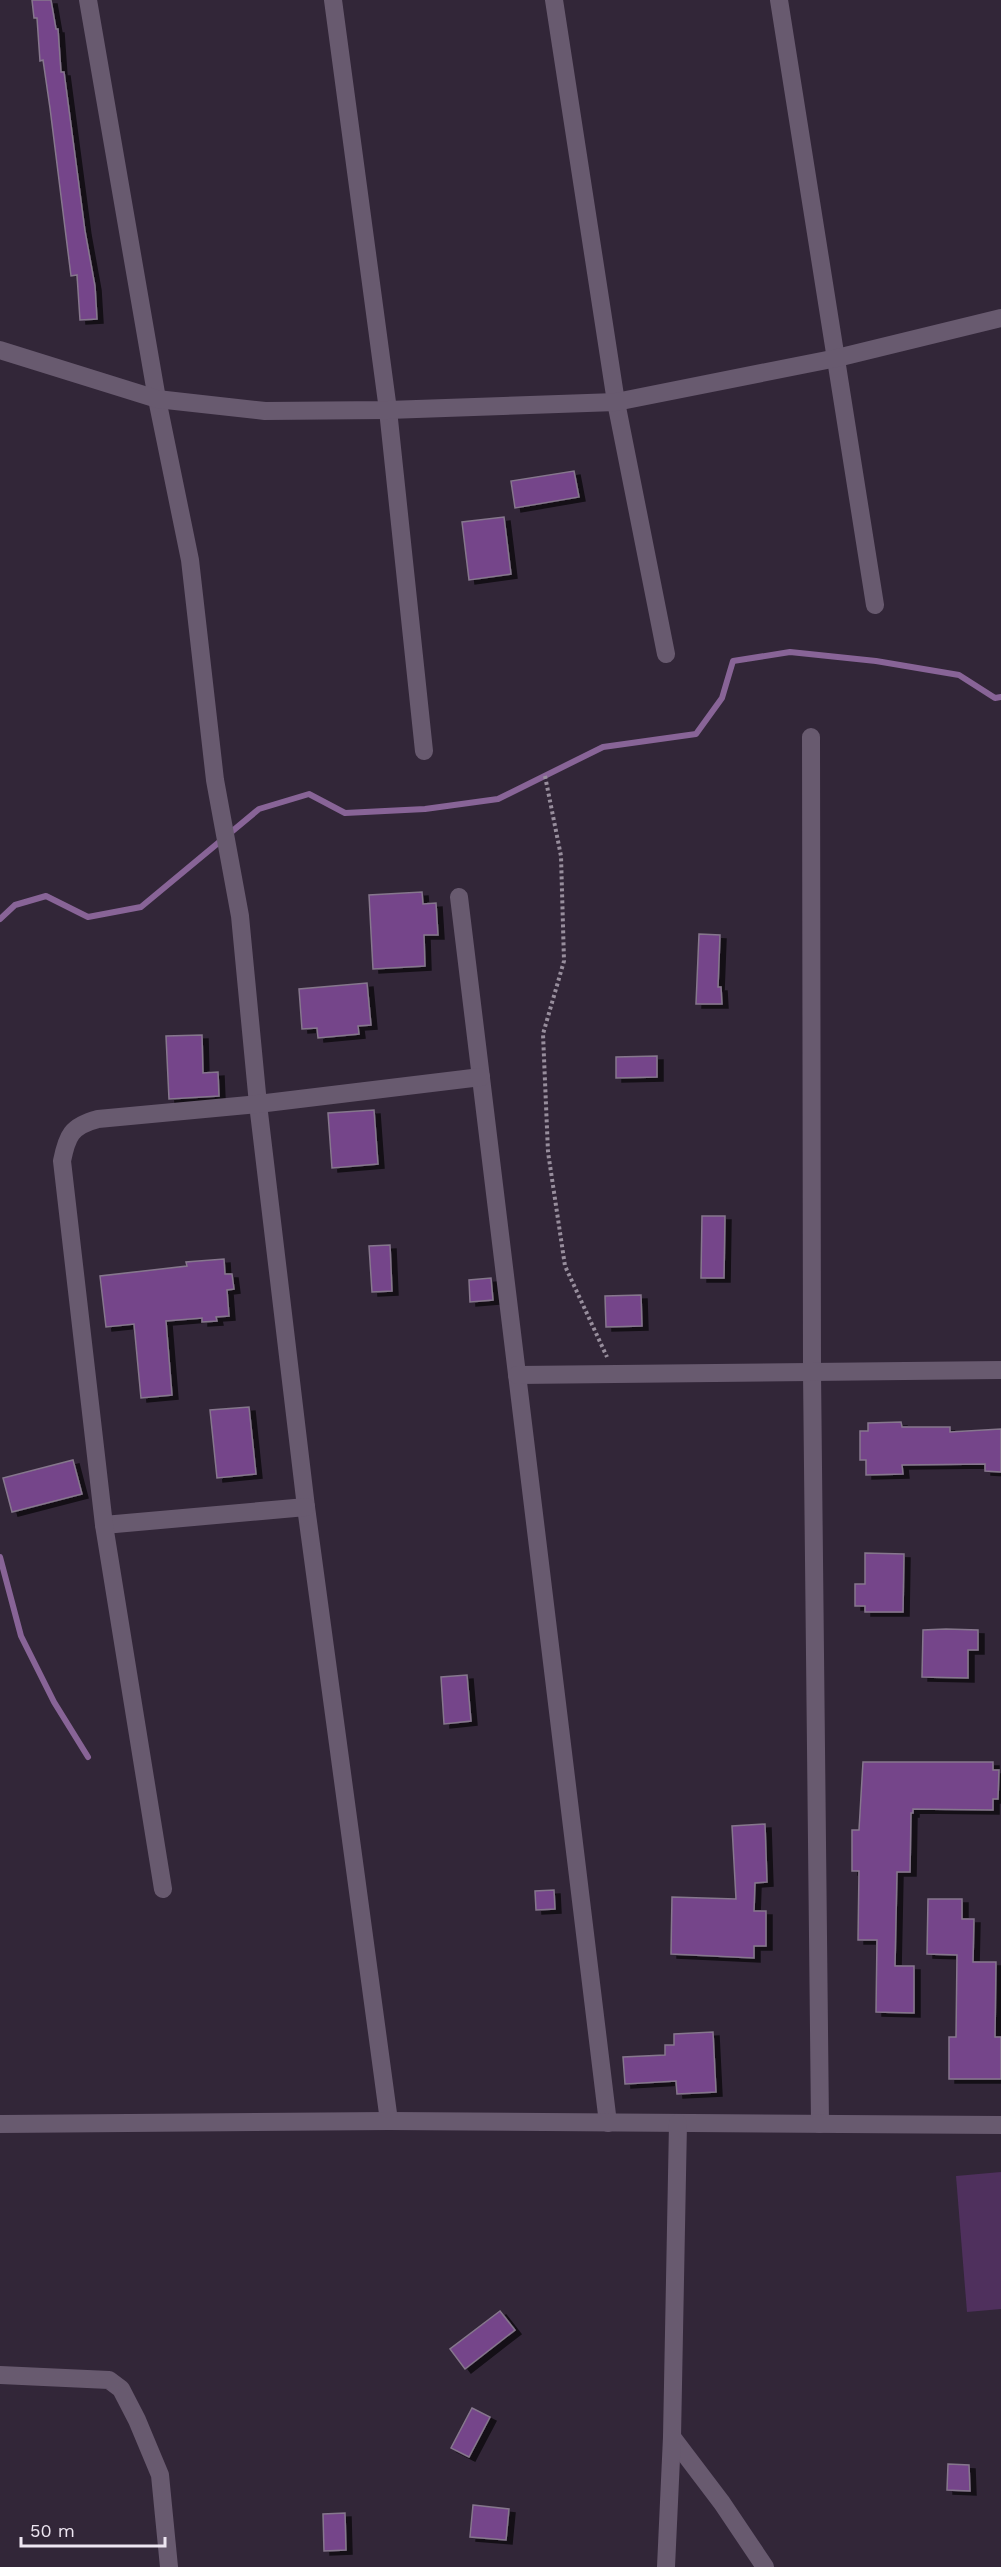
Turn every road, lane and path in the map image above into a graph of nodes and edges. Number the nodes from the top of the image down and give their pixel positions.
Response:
1 (88, 0) edge
2 (333, 0) edge
3 (554, 0) edge
4 (779, 0) edge
5 (1001, 318) edge
6 (0, 350) edge
7 (837, 358) junction
8 (157, 399) junction
9 (616, 402) junction
10 (388, 410) junction
11 (875, 605) dead end
12 (666, 654) dead end
13 (811, 737) dead end
14 (424, 751) dead end
15 (545, 776) dead end
16 (459, 897) dead end
17 (481, 1077) junction
18 (258, 1104) junction
19 (1001, 1370) edge
20 (812, 1372) junction
21 (614, 1374) junction
22 (517, 1375) junction
23 (306, 1508) junction
24 (104, 1525) junction
25 (163, 1889) dead end
26 (389, 2121) junction
27 (608, 2123) junction
28 (678, 2123) junction
29 (0, 2124) edge
30 (820, 2124) junction
31 (1001, 2125) edge
32 (0, 2375) edge
33 (672, 2437) junction
34 (169, 2567) edge
35 (666, 2567) edge
36 (765, 2567) edge

1 - 8 street
2 - 10 street
3 - 9 street
4 - 7 street
5 - 7 street
6 - 8 street
7 - 9 street
7 - 11 street
8 - 10 street
8 - 18 street
9 - 10 street
9 - 12 street
10 - 14 street
13 - 20 street
15 - 21 path
16 - 17 street
17 - 18 street
17 - 22 street
18 - 23 street
18 - 24 street
19 - 20 street
20 - 21 street
20 - 30 street
21 - 22 street
22 - 27 street
23 - 24 street
23 - 26 street
24 - 25 street
26 - 27 street
26 - 29 street
27 - 28 street
28 - 30 street
28 - 33 street
30 - 31 street
32 - 34 street
33 - 35 street
33 - 36 street

